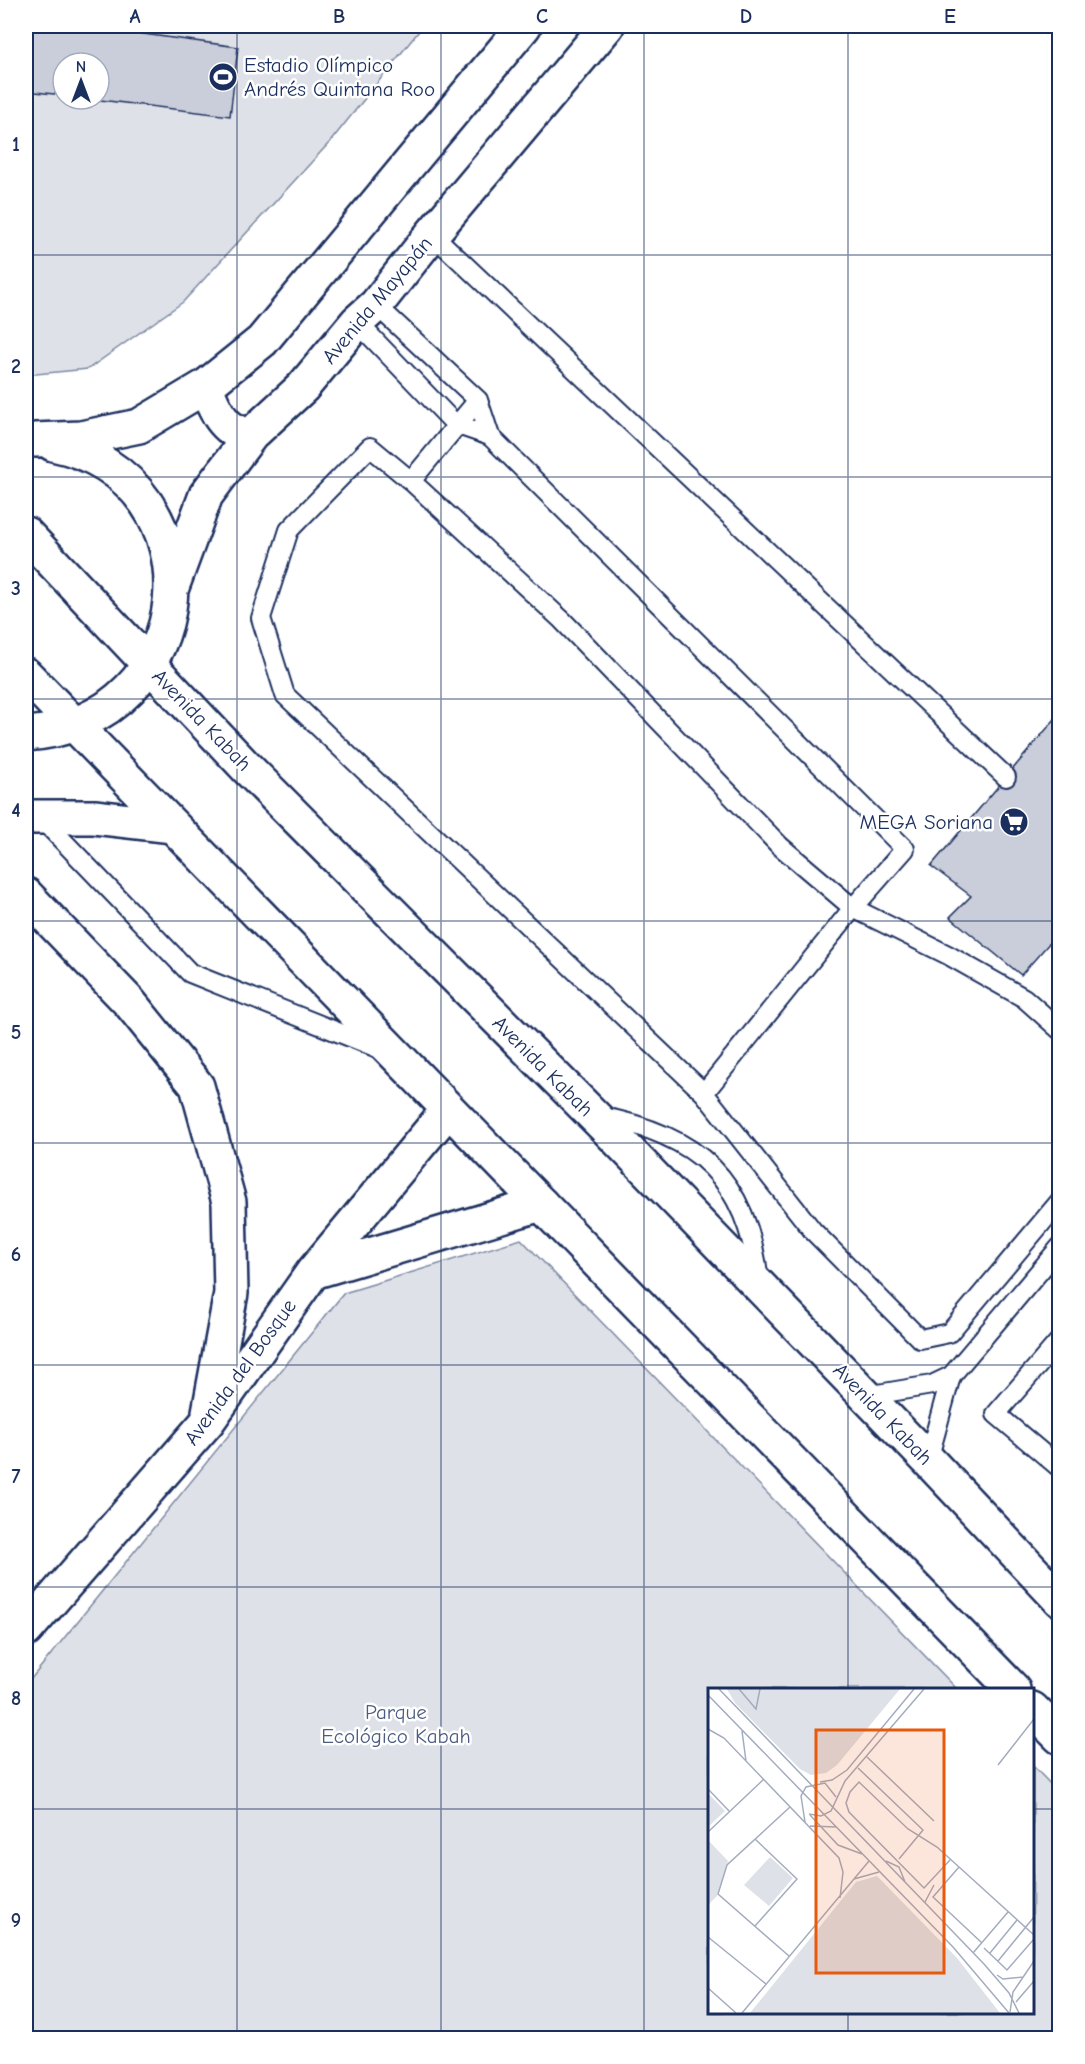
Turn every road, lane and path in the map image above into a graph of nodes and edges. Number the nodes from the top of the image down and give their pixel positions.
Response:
1 (524, 26) edge
2 (606, 26) edge
3 (432, 234) junction
4 (367, 313) junction
5 (206, 386) junction
6 (478, 400) junction
7 (455, 424) junction
8 (251, 435) junction
9 (490, 436) junction
10 (30, 440) edge
11 (411, 481) junction
12 (26, 534) edge
13 (172, 587) junction
14 (150, 666) junction
15 (26, 675) edge
16 (73, 726) junction
17 (26, 734) edge
18 (1006, 777) dead end
19 (30, 812) edge
20 (173, 826) junction
21 (26, 895) edge
22 (853, 908) junction
23 (1059, 1030) edge
24 (396, 1056) junction
25 (704, 1093) junction
26 (448, 1110) junction
27 (592, 1115) junction
28 (1059, 1201) edge
29 (541, 1204) junction
30 (1059, 1248) edge
31 (313, 1272) junction
32 (760, 1290) junction
33 (1059, 1340) edge
34 (951, 1376) junction
35 (866, 1396) junction
36 (208, 1421) junction
37 (928, 1460) junction
38 (1059, 1468) edge
39 (1059, 1600) edge
40 (26, 1630) edge
41 (1012, 1688) edge
42 (1034, 1711) edge
43 (1059, 1737) edge

1 - 5 street
2 - 3 street, Avenida Mayapán
3 - 4 street, Avenida Mayapán
3 - 18 lane
4 - 6 lane
4 - 7 lane
4 - 8 street, Avenida Mayapán
5 - 8 street
5 - 10 street
6 - 7 lane
6 - 9 lane
7 - 9 lane
7 - 11 lane
8 - 13 street, Avenida Mayapán
9 - 22 lane
10 - 13 street
11 - 22 lane
11 - 25 lane
12 - 14 street, Avenida Kabah
13 - 14 street
14 - 16 street
14 - 27 street, Avenida Kabah
15 - 16 street
16 - 17 street
16 - 20 street
19 - 20 street
19 - 24 lane
20 - 24 street
21 - 36 street
22 - 23 lane
22 - 25 lane
24 - 26 street
25 - 28 lane
26 - 29 street
26 - 31 street, Avenida del Bosque
27 - 32 street, Avenida Kabah
27 - 32 lane
29 - 31 street
29 - 41 street
30 - 34 lane
31 - 36 street, Avenida del Bosque
32 - 35 street, Avenida Kabah
33 - 38 lane
34 - 35 lane
34 - 37 lane
35 - 37 street, Avenida Kabah
36 - 40 street, Avenida del Bosque
37 - 39 street, Avenida Kabah
42 - 43 street

